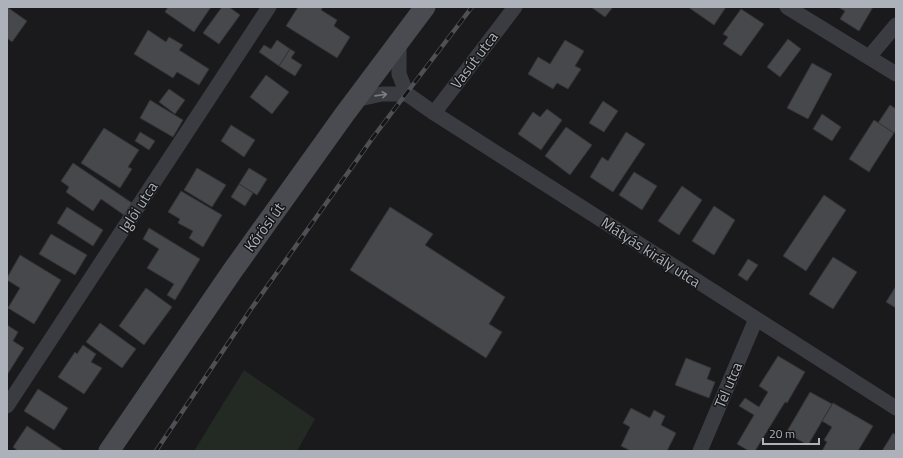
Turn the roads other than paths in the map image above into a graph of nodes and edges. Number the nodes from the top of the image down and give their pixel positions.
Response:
1 (269, 7) edge
2 (425, 7) edge
3 (515, 7) edge
4 (787, 7) edge
5 (896, 25) edge
6 (399, 43) junction
7 (869, 57) junction
8 (896, 74) edge
9 (407, 94) junction
10 (356, 100) junction
11 (434, 113) junction
12 (756, 319) junction
13 (7, 406) edge
14 (896, 408) edge
15 (109, 451) edge
16 (700, 451) edge

1 - 13 street, Iglói utca
2 - 6 main road, Kőrösi út
3 - 11 street, Vasút utca
4 - 7 street
5 - 7 street
6 - 9 street
6 - 10 main road, Kőrösi út
7 - 8 street
10 -> 9 street
9 - 11 street, Mátyás király utca
10 - 15 main road, Kőrösi út
11 - 12 street, Mátyás király utca
12 - 14 street, Mátyás király utca
12 - 16 street, Tél utca

